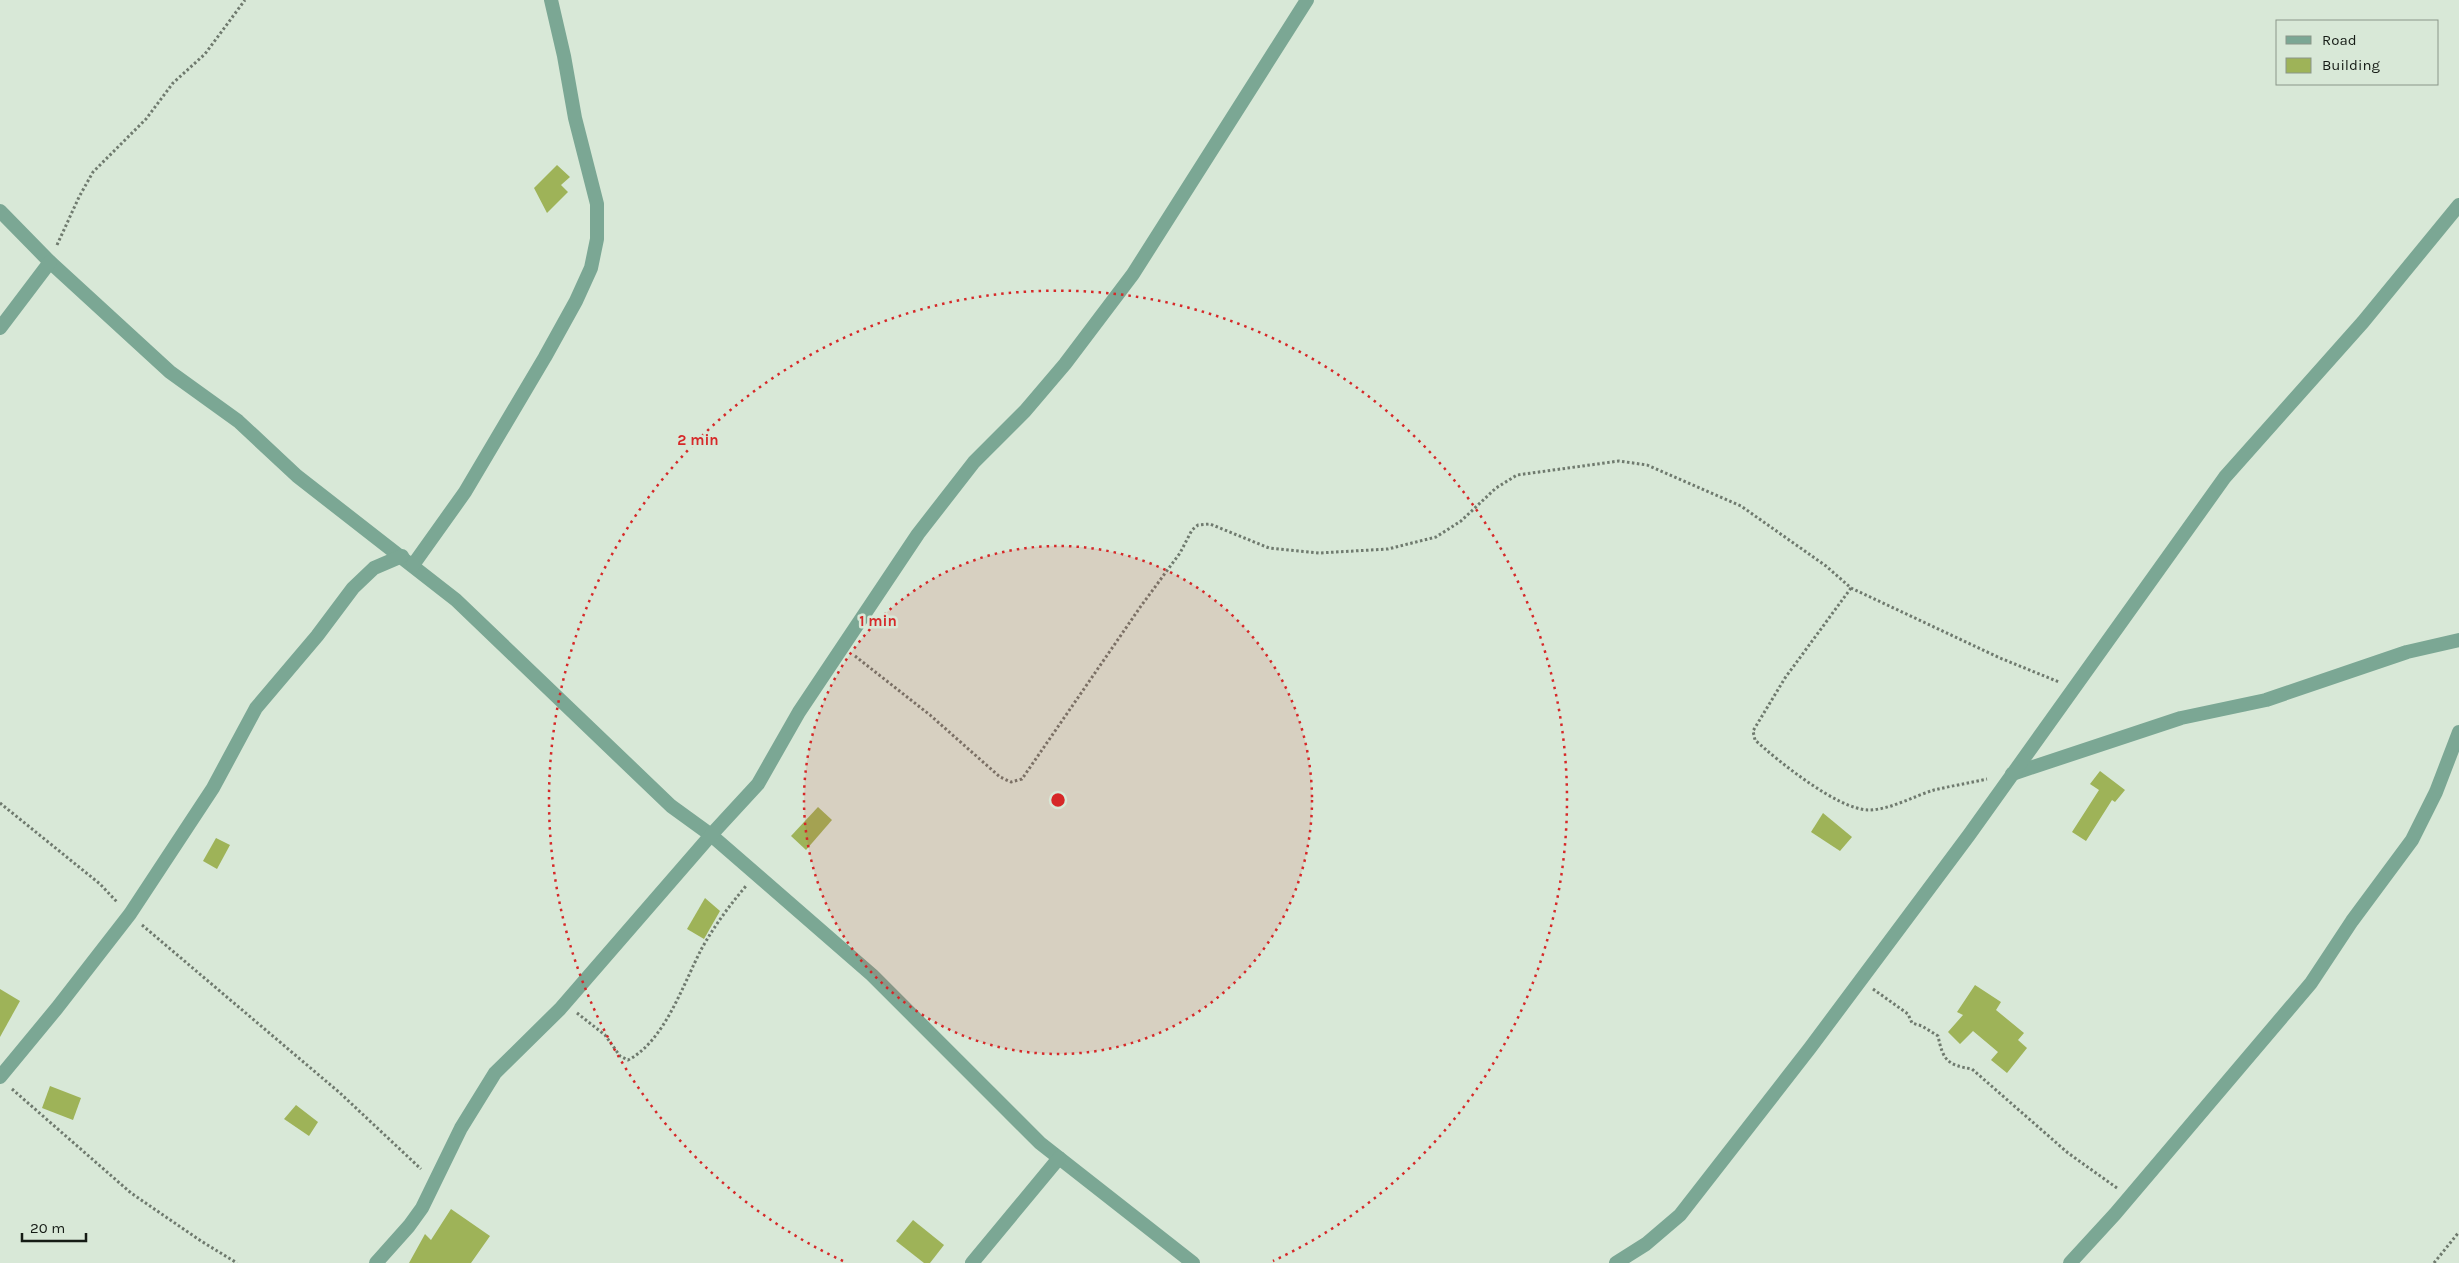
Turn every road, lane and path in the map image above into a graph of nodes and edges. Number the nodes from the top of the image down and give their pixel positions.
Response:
1 (245, 0) edge
2 (551, 0) edge
3 (1307, 0) edge
4 (2459, 205) edge
5 (0, 211) edge
6 (50, 262) junction
7 (0, 328) edge
8 (402, 556) junction
9 (413, 565) junction
10 (1851, 588) junction
11 (2459, 640) edge
12 (843, 646) junction
13 (2074, 688) junction
14 (2459, 732) edge
15 (2012, 774) junction
16 (0, 803) edge
17 (711, 835) junction
18 (756, 875) junction
19 (130, 914) junction
20 (1860, 981) junction
21 (565, 1003) junction
22 (4, 1081) edge
23 (1059, 1158) junction
24 (434, 1182) junction
25 (2128, 1196) junction
26 (2459, 1232) edge
27 (237, 1263) edge
28 (376, 1263) edge
29 (972, 1263) edge
30 (1193, 1263) edge
31 (1616, 1263) edge
32 (2070, 1263) edge
33 (2434, 1263) edge

1 - 6 path
2 - 9 street
3 - 12 street
4 - 13 street
5 - 6 street
6 - 7 street
6 - 8 street
8 - 9 street
8 - 19 street
9 - 17 street
10 - 12 path
10 - 13 path
10 - 15 path
11 - 15 street
12 - 17 street
13 - 15 street
14 - 25 street
15 - 20 street
16 - 19 path
17 - 18 street
17 - 21 street
18 - 21 path
18 - 23 street
19 - 22 street
19 - 24 path
20 - 25 path
20 - 31 street
21 - 24 street
22 - 27 path
23 - 29 street
23 - 30 street
24 - 28 street
25 - 32 street
26 - 33 path

